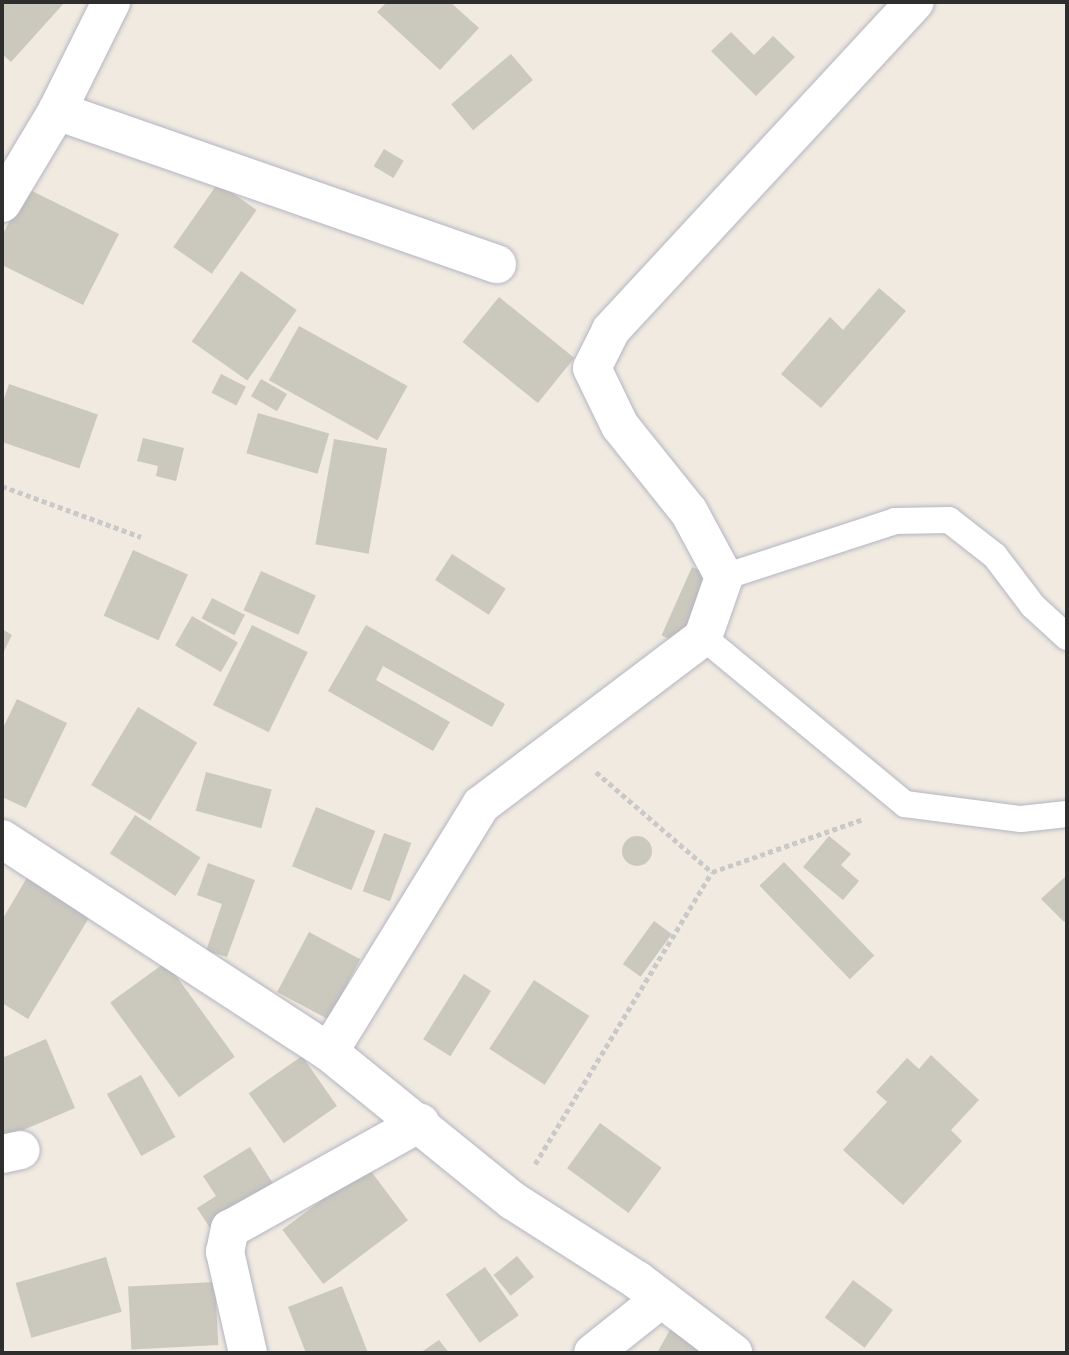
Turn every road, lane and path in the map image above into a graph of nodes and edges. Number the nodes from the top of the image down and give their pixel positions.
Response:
1 (111, 2) edge
2 (915, 2) edge
3 (57, 111) junction
4 (2, 203) edge
5 (497, 264) dead end
6 (2, 486) edge
7 (141, 537) dead end
8 (724, 577) junction
9 (703, 637) junction
10 (1067, 637) edge
11 (564, 743) junction
12 (905, 804) junction
13 (1067, 814) edge
14 (2, 839) edge
15 (712, 872) junction
16 (329, 1052) junction
17 (420, 1123) junction
18 (513, 1201) junction
19 (661, 1299) junction
20 (248, 1353) edge
21 (593, 1353) edge
22 (733, 1353) edge

1 - 3 street
2 - 8 street
3 - 4 street
3 - 5 street
6 - 7 path
8 - 9 street
8 - 10 lane
9 - 11 street
9 - 12 lane
11 - 15 path
11 - 16 street
12 - 13 lane
12 - 15 path
14 - 16 street
15 - 18 path
16 - 17 street
17 - 18 street
17 - 20 street
18 - 19 street
19 - 21 street
19 - 22 street

